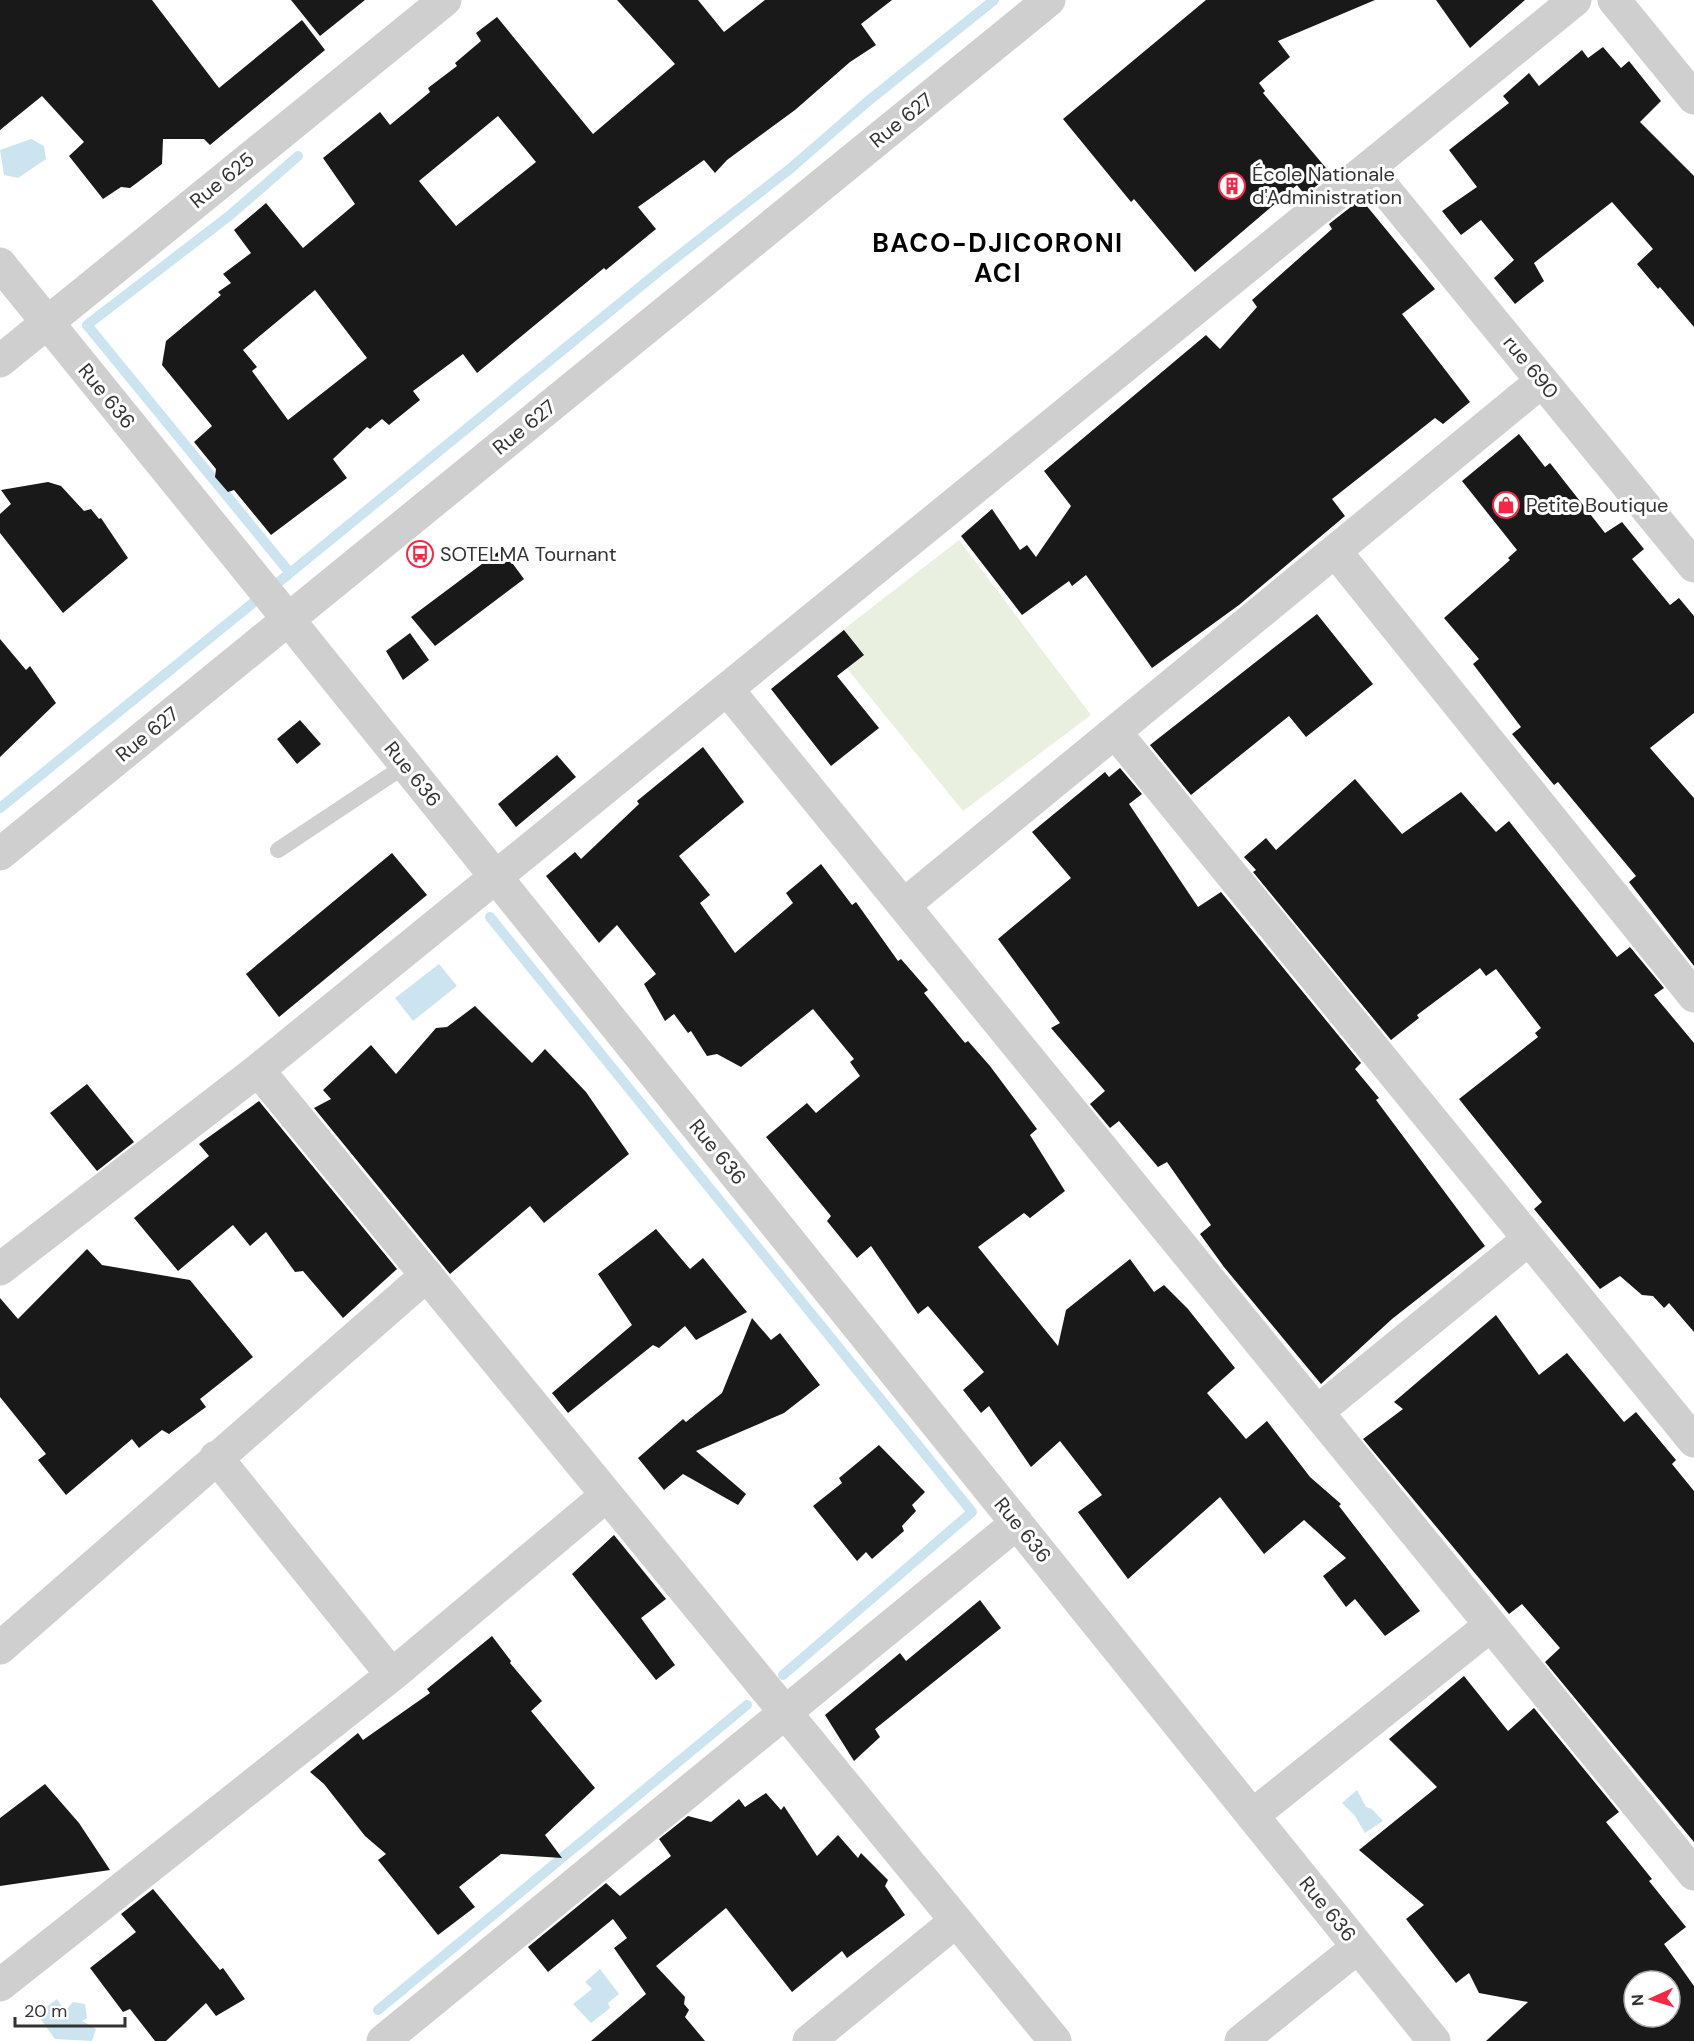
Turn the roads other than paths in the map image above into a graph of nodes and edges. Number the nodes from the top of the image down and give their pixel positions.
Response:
1 (445, 0) edge
2 (1049, 0) edge
3 (1575, 0) edge
4 (1614, 0) edge
5 (1694, 98) edge
6 (1368, 169) junction
7 (0, 264) edge
8 (47, 322) junction
9 (0, 361) edge
10 (1542, 381) junction
11 (1335, 551) junction
12 (1694, 566) edge
13 (288, 619) junction
14 (727, 688) junction
15 (1115, 732) junction
16 (406, 765) junction
17 (278, 850) dead end
18 (0, 854) edge
19 (496, 876) junction
20 (904, 905) junction
21 (1694, 996) edge
22 (258, 1070) junction
23 (1529, 1239) junction
24 (0, 1269) edge
25 (427, 1275) junction
26 (1317, 1413) junction
27 (1694, 1441) edge
28 (216, 1457) junction
29 (607, 1495) junction
30 (1017, 1523) junction
31 (1491, 1625) junction
32 (0, 1648) edge
33 (392, 1676) junction
34 (786, 1712) junction
35 (1253, 1815) junction
36 (1694, 1874) edge
37 (956, 1921) junction
38 (1358, 1947) junction
39 (0, 1986) edge
40 (382, 2041) edge
41 (809, 2041) edge
42 (1055, 2041) edge
43 (1241, 2041) edge
44 (1434, 2041) edge

1 - 8 street, Rue 625
2 - 13 street, Rue 627
3 - 6 street
4 - 5 street
6 - 10 street, rue 690
6 - 14 street
7 - 8 street, Rue 636
8 - 9 street, Rue 625
8 - 13 street, Rue 636
10 - 11 street
10 - 12 street, rue 690
11 - 15 street
11 - 21 street
13 - 16 street, Rue 636
13 - 18 street, Rue 627
14 - 19 street
14 - 20 street
15 - 20 street
15 - 23 street
16 - 17 lane
16 - 19 street, Rue 636
19 - 22 street
19 - 30 street, Rue 636
20 - 26 street
22 - 24 street
22 - 25 street
23 - 26 street
23 - 27 street
25 - 28 street
25 - 29 street
26 - 31 street
28 - 32 street
28 - 33 street
29 - 33 street
29 - 34 street
30 - 34 street
30 - 35 street, Rue 636
31 - 35 street
31 - 36 street
33 - 39 street
34 - 37 street
34 - 40 street
35 - 38 street, Rue 636
37 - 41 street
37 - 42 street
38 - 43 street
38 - 44 street, Rue 636

